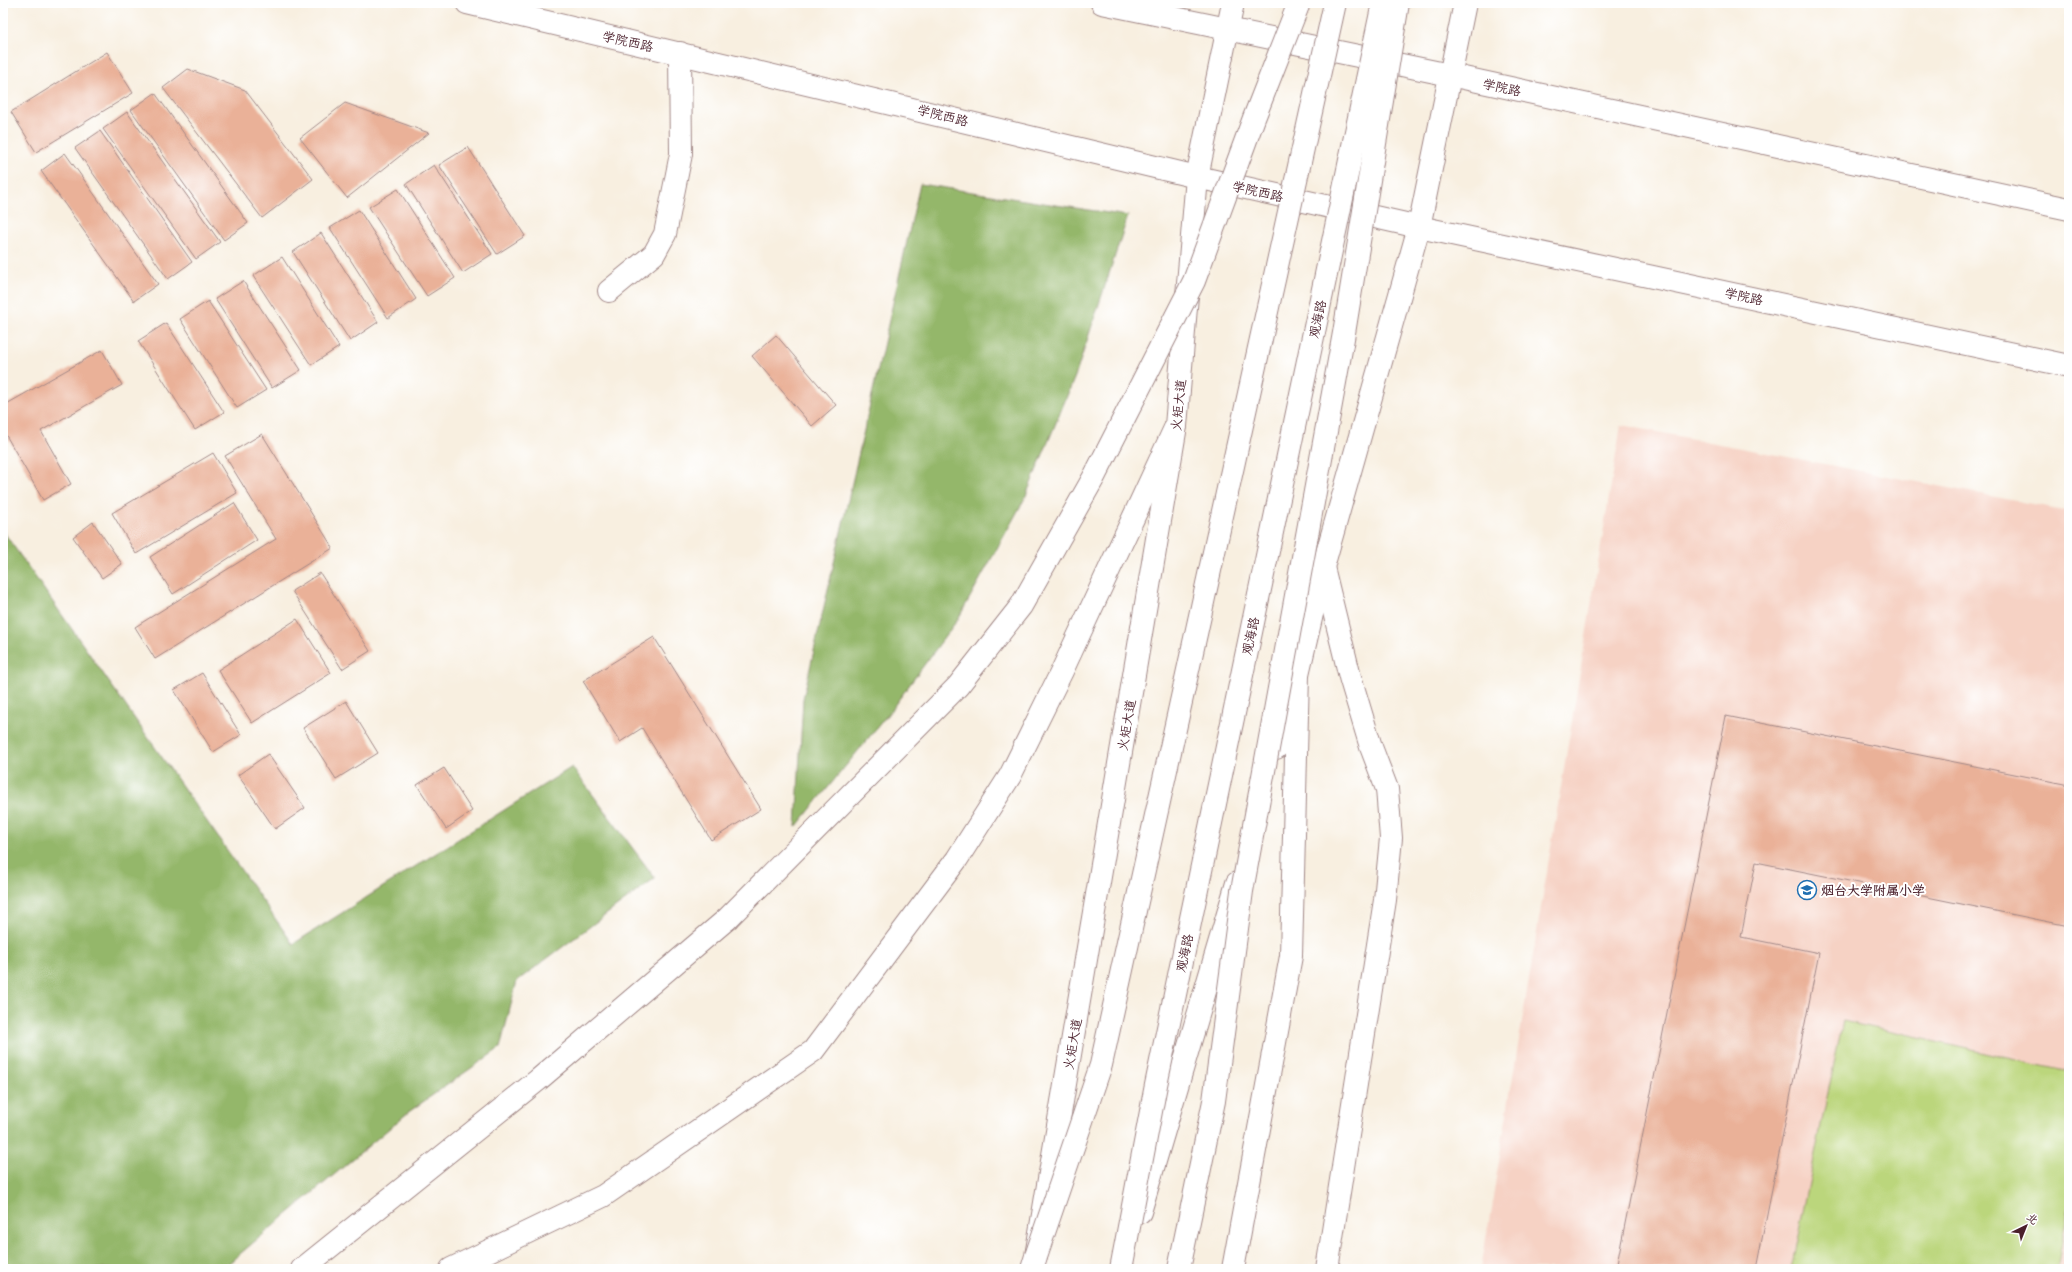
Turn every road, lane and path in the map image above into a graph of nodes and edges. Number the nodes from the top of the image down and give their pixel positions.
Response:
1 (467, 3) edge
2 (1102, 3) edge
3 (1232, 3) edge
4 (1299, 3) edge
5 (1335, 3) edge
6 (1383, 3) edge
7 (1398, 3) edge
8 (1465, 3) edge
9 (1226, 29) junction
10 (680, 53) junction
11 (1450, 75) junction
12 (1197, 177) junction
13 (2069, 209) edge
14 (1419, 226) junction
15 (609, 291) dead end
16 (2069, 366) edge
17 (1176, 426) junction
18 (1323, 567) junction
19 (1298, 674) junction
20 (1034, 1262) edge
21 (302, 1269) edge
22 (451, 1269) edge
23 (1122, 1269) edge
24 (1179, 1269) edge
25 (1233, 1269) edge
26 (1327, 1269) edge

1 - 10 main road, 学院西路
2 - 9 main road
3 - 9 main road
4 - 21 main road, bridge
5 - 20 main road, bridge
6 - 23 main road, 观海路, bridge
7 - 24 main road, bridge
8 - 11 main road
9 - 11 main road
9 - 12 main road
10 - 12 main road, 学院西路
10 - 15 main road
11 - 13 main road, 学院路
11 - 14 main road
12 - 14 main road, 学院西路
12 - 17 main road, 火矩大道
14 - 16 main road, 学院路
14 - 18 main road
17 - 20 main road, 火矩大道
17 - 22 main road
18 - 19 main road
18 - 26 main road
19 - 23 main road
19 - 25 main road

